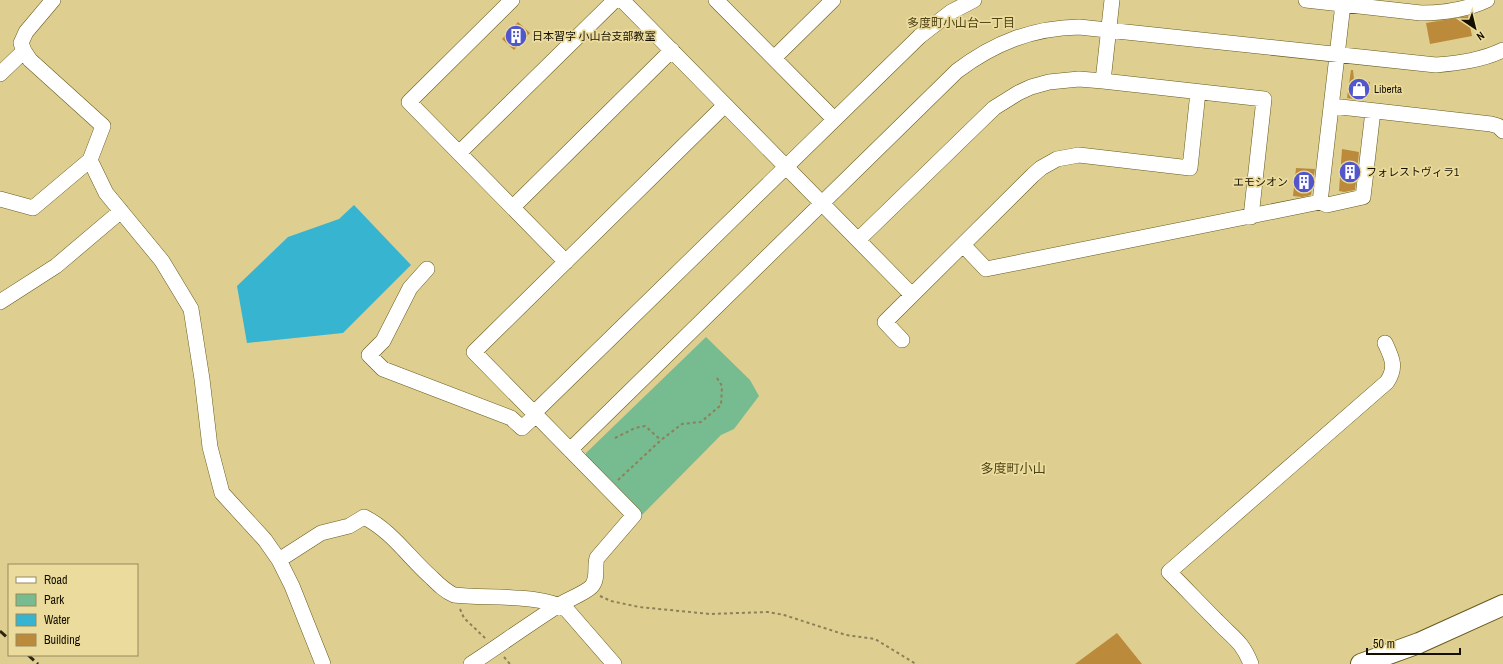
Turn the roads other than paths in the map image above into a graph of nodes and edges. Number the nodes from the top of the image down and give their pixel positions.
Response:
1 (53, 0) edge
2 (512, 0) edge
3 (615, 0) edge
4 (622, 0) edge
5 (833, 0) edge
6 (974, 0) edge
7 (1112, 0) edge
8 (1306, 0) edge
9 (1487, 0) edge
10 (720, 1) edge
11 (1343, 4) junction
12 (1109, 30) junction
13 (672, 50) junction
14 (1503, 50) edge
15 (24, 52) junction
16 (1337, 56) junction
17 (774, 58) junction
18 (0, 74) edge
19 (1103, 81) junction
20 (1198, 92) junction
21 (725, 105) junction
22 (1332, 106) junction
23 (1373, 111) junction
24 (834, 119) junction
25 (1503, 131) edge
26 (460, 152) junction
27 (90, 160) junction
28 (786, 167) junction
29 (0, 199) edge
30 (1320, 202) junction
31 (822, 204) junction
32 (513, 207) junction
33 (121, 211) junction
34 (1251, 217) junction
35 (858, 240) junction
36 (963, 245) junction
37 (566, 262) junction
38 (427, 269) dead end
39 (912, 295) junction
40 (0, 302) edge
41 (902, 340) dead end
42 (1385, 343) dead end
43 (535, 414) junction
44 (570, 450) junction
45 (279, 560) junction
46 (559, 605) junction
47 (1503, 605) edge
48 (323, 664) edge
49 (471, 664) edge
50 (614, 664) edge
51 (1251, 664) edge
52 (1361, 664) edge

1 - 15 street
2 - 26 street
3 - 26 street
4 - 13 street
5 - 17 street
6 - 24 street
7 - 12 street
8 - 11 street
9 - 11 street
10 - 17 street
11 - 16 street
12 - 16 street
12 - 19 street
12 - 31 street
13 - 21 street
13 - 32 street
14 - 16 street
15 - 18 street
15 - 27 street
16 - 22 street
17 - 24 street
19 - 20 street
19 - 35 street
20 - 34 street
20 - 36 street
21 - 28 street
21 - 37 street
22 - 23 street
22 - 30 street
23 - 25 street
23 - 30 street
24 - 28 street
26 - 32 street
27 - 29 street
27 - 33 street
28 - 31 street
28 - 43 street
30 - 34 street
31 - 35 street
31 - 44 street
32 - 37 street
33 - 40 street
33 - 45 street
34 - 36 street
35 - 39 street
36 - 39 street
37 - 43 street
38 - 43 street
39 - 41 street
42 - 51 street
43 - 44 street
44 - 46 street
45 - 46 street
45 - 48 street
46 - 49 street
46 - 50 street
47 - 52 main road

